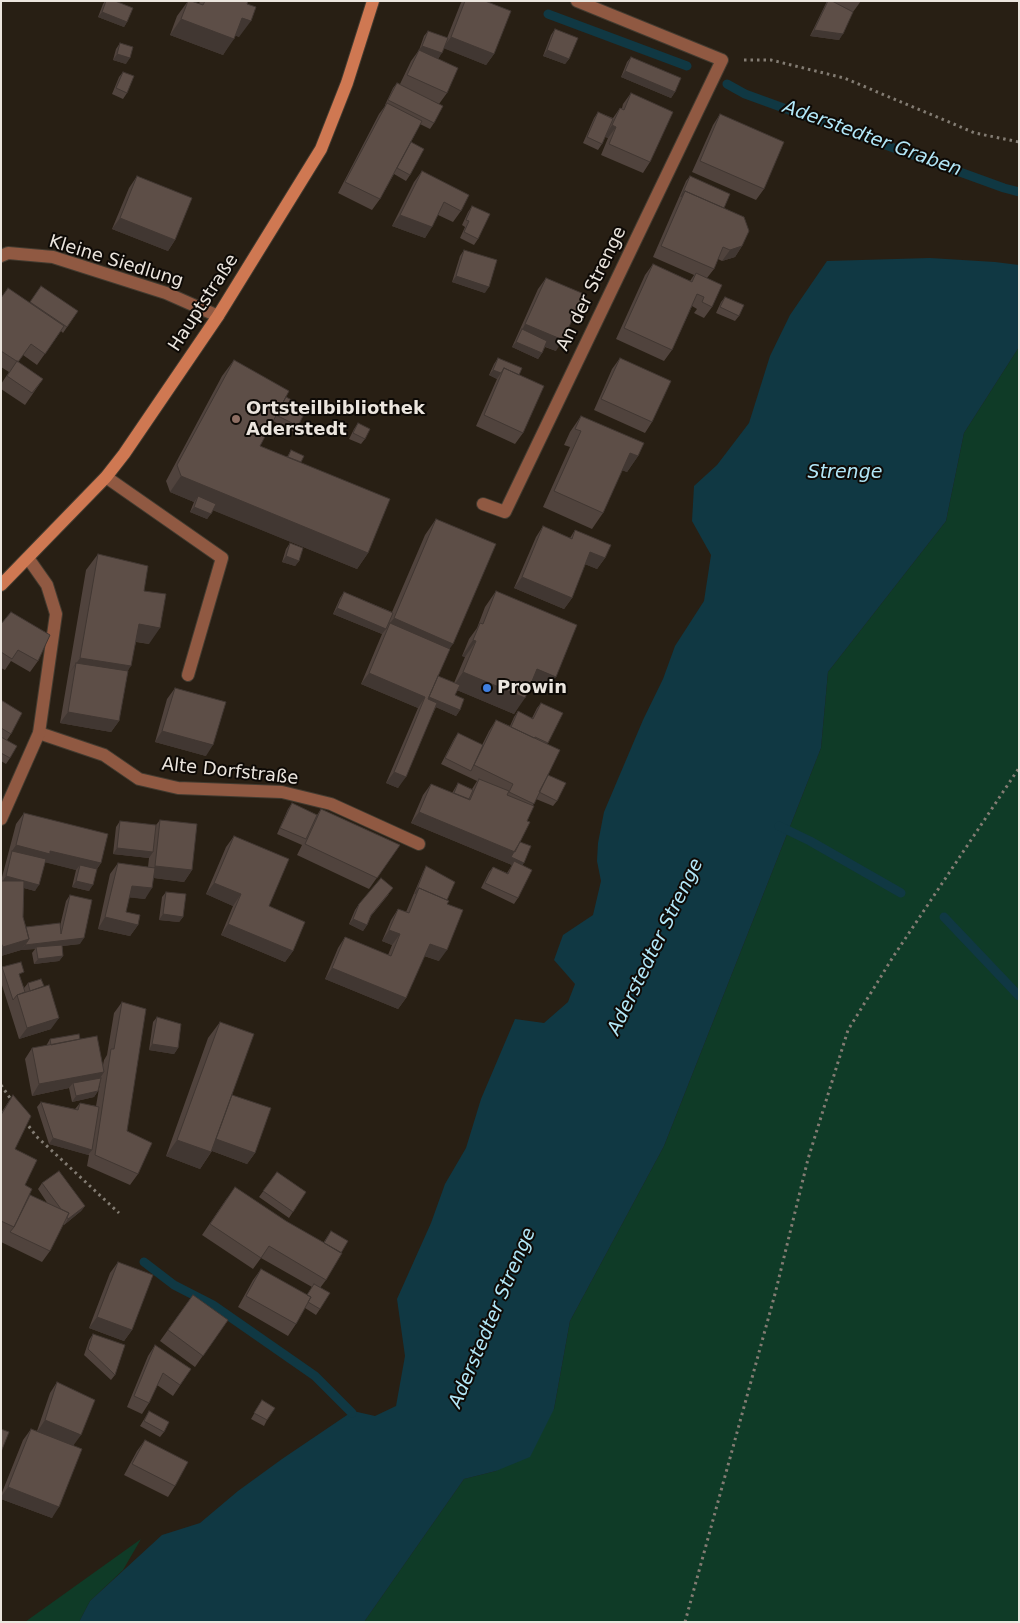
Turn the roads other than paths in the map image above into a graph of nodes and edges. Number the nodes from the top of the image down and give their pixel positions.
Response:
1 (373, 1) edge
2 (577, 1) edge
3 (1, 256) edge
4 (218, 316) junction
5 (106, 476) junction
6 (483, 504) dead end
7 (28, 558) junction
8 (1, 585) edge
9 (188, 675) dead end
10 (39, 733) junction
11 (1, 820) edge
12 (419, 844) dead end

1 - 4 main road, Hauptstraße
2 - 6 street, An der Strenge
3 - 4 street, Kleine Siedlung
4 - 5 main road, Hauptstraße
5 - 7 main road, Hauptstraße
5 - 9 street
7 - 8 main road, Hauptstraße
7 - 10 street
10 - 11 street
10 - 12 street, Alte Dorfstraße

